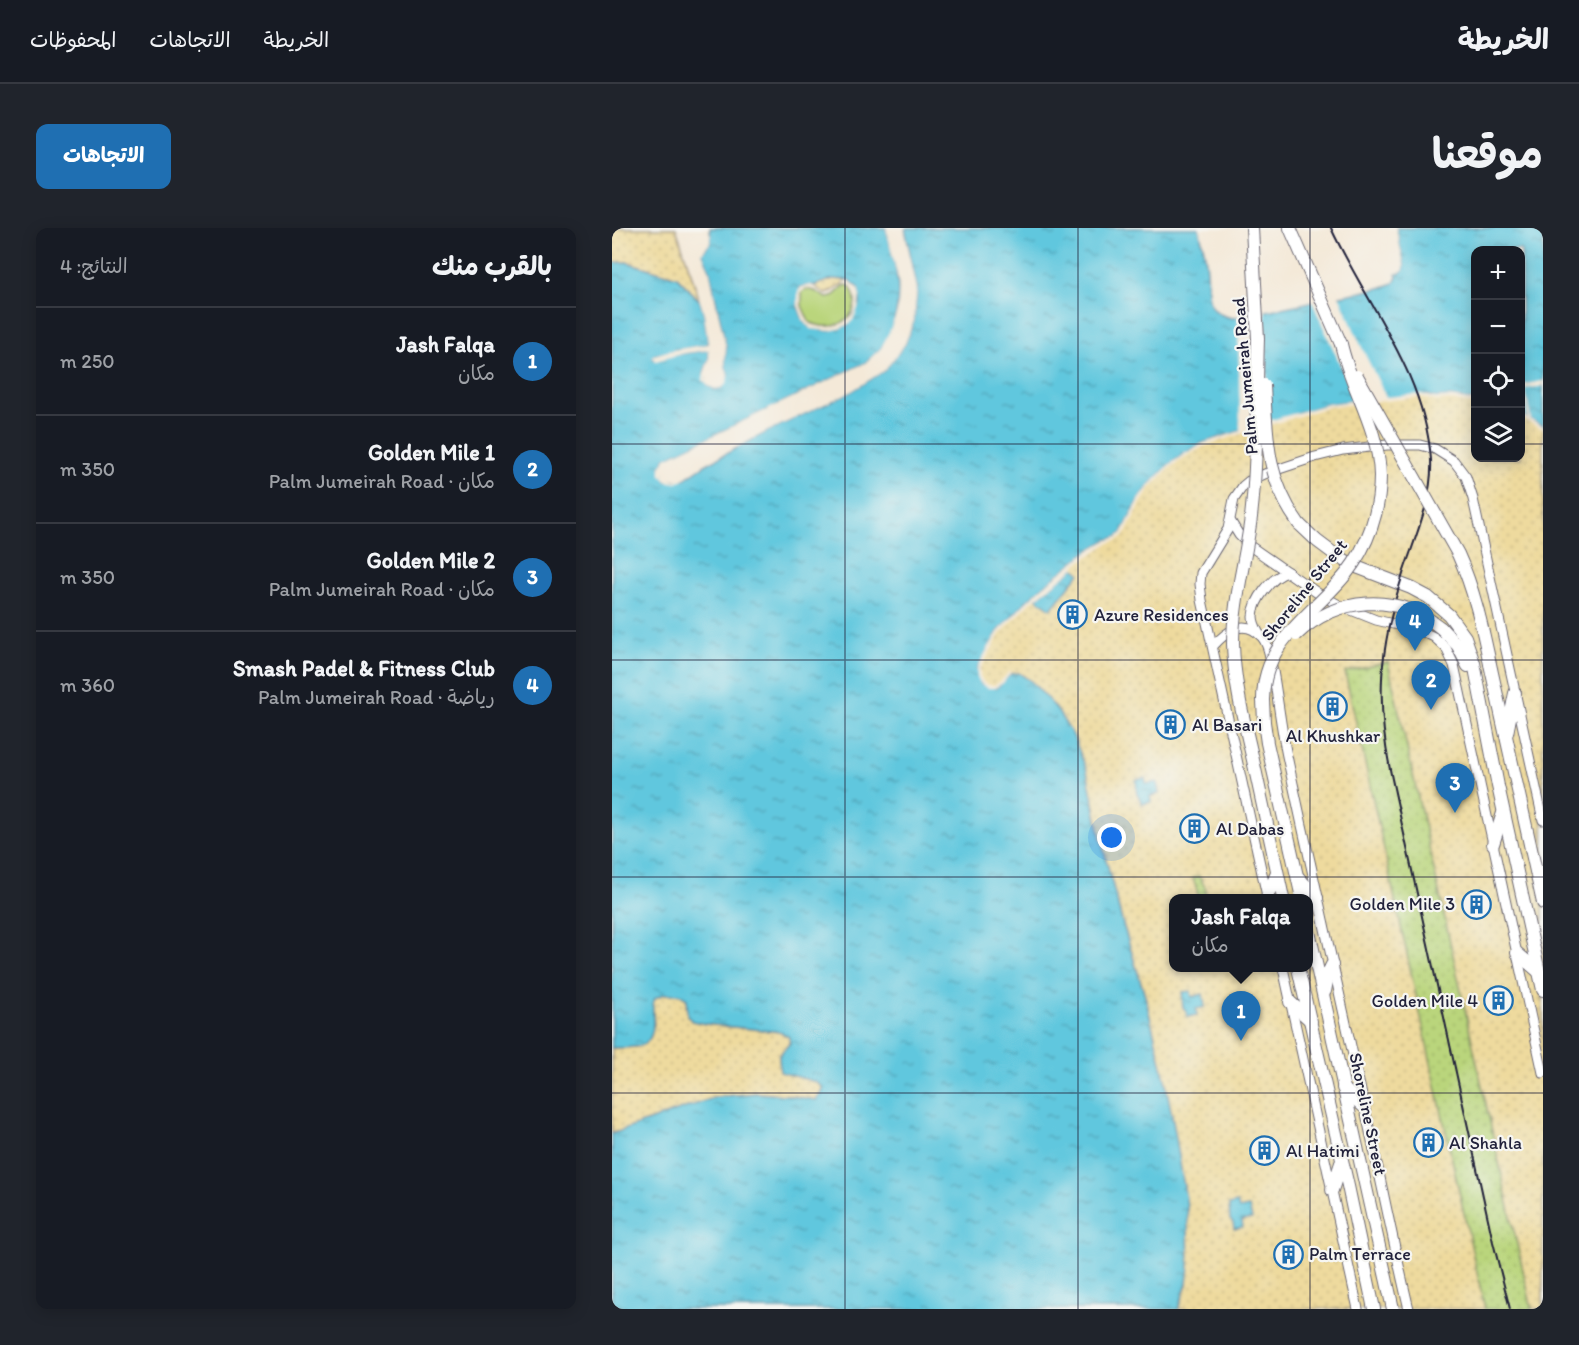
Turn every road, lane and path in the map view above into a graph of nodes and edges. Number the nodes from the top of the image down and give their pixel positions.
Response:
1 (1252, 228) edge
2 (1290, 228) edge
3 (1257, 339) junction
4 (1341, 345) junction
5 (1231, 522) junction
6 (1288, 572) junction
7 (1261, 636) junction
8 (1213, 646) junction
9 (1515, 693) junction
10 (1263, 700) junction
11 (1484, 716) junction
12 (1506, 737) junction
13 (1503, 812) junction
14 (1543, 820) edge
15 (1529, 843) junction
16 (1493, 844) junction
17 (1543, 861) edge
18 (1277, 873) junction
19 (1298, 877) junction
20 (1266, 894) edge
21 (1269, 894) edge
22 (1282, 894) edge
23 (1301, 894) edge
24 (1317, 898) junction
25 (1543, 903) edge
26 (1313, 948) edge
27 (1517, 953) junction
28 (1332, 965) junction
29 (1283, 972) edge
30 (1299, 972) edge
31 (1539, 972) junction
32 (1543, 990) edge
33 (1324, 995) junction
34 (1290, 1002) junction
35 (1311, 1022) junction
36 (1543, 1073) edge
37 (1343, 1088) junction
38 (1364, 1106) junction
39 (1342, 1162) junction
40 (1332, 1190) junction
41 (1358, 1309) edge
42 (1374, 1309) edge
43 (1393, 1309) edge
44 (1409, 1309) edge

1 - 3 main road, Palm Jumeirah Road
2 - 4 main road
3 - 11 main road, Palm Jumeirah Road, bridge
3 - 18 main road, Shoreline Street, bridge
4 - 10 main road, Shoreline Street, bridge
4 - 12 main road, bridge
5 - 6 street
5 - 8 street
5 - 9 street
6 - 7 street
6 - 16 street
7 - 8 street
7 - 24 street
8 - 20 street
9 - 12 main road
9 - 14 street
10 - 11 main road, bridge
10 - 19 main road, Shoreline Street
11 - 13 main road, Palm Jumeirah Road
12 - 15 main road
13 - 16 main road
13 - 31 main road, Palm Jumeirah Road
15 - 17 main road
15 - 25 main road
16 - 27 street
18 - 21 main road
18 - 22 main road, Shoreline Street
19 - 23 main road, Shoreline Street
19 - 24 main road
24 - 28 street
26 - 33 main road, Shoreline Street
27 - 31 main road
27 - 36 street
28 - 33 main road
28 - 38 street
29 - 34 street
30 - 35 main road, Shoreline Street
31 - 32 main road, Palm Jumeirah Road
33 - 37 main road, Shoreline Street
34 - 35 main road
34 - 40 street
35 - 39 main road, Shoreline Street
37 - 38 main road
37 - 43 main road, Shoreline Street
38 - 44 street
39 - 40 main road
39 - 42 main road, Shoreline Street
40 - 41 street

